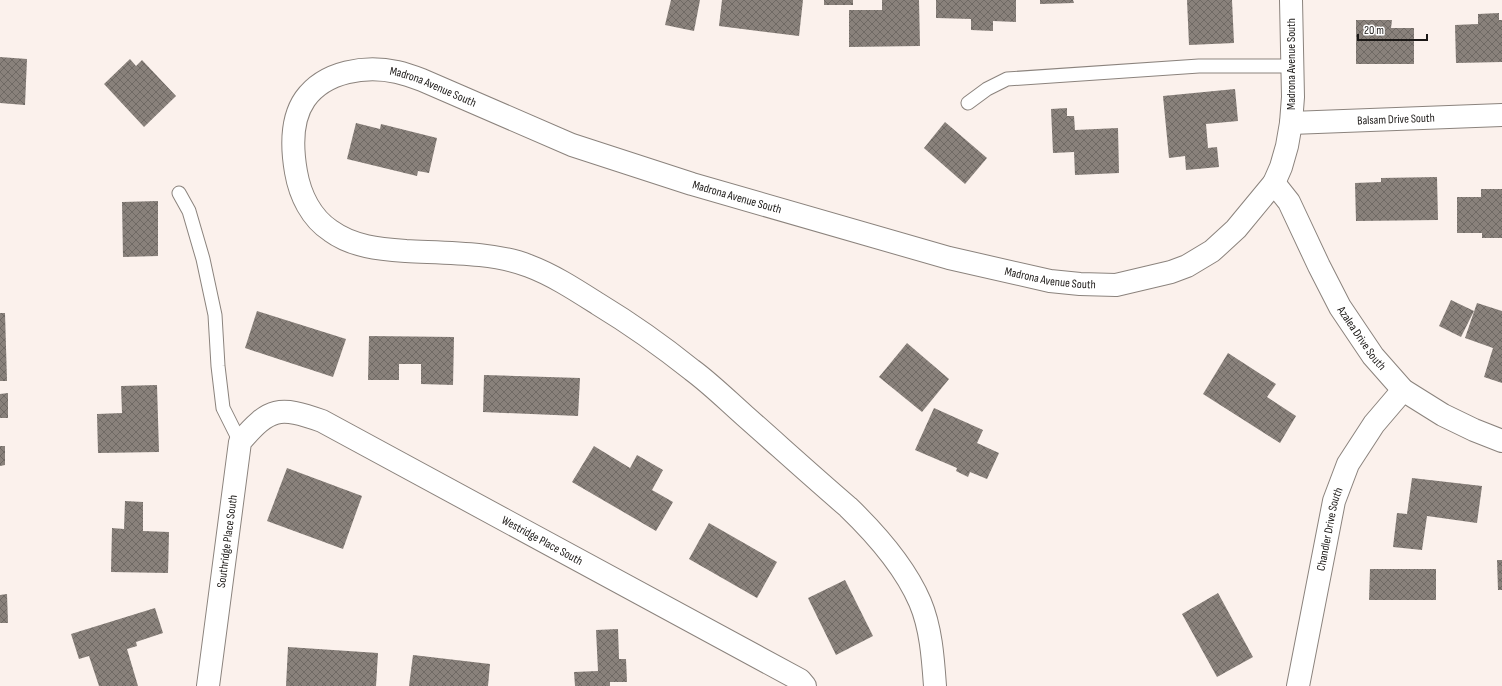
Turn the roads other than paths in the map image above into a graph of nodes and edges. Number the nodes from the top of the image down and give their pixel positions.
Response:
1 (1291, 0) edge
2 (1292, 66) junction
3 (968, 103) dead end
4 (1502, 115) edge
5 (1291, 123) junction
6 (1274, 183) junction
7 (179, 193) dead end
8 (1403, 390) junction
9 (240, 442) junction
10 (1502, 442) edge
11 (208, 686) edge
12 (805, 686) edge
13 (935, 686) edge
14 (1298, 686) edge

1 - 2 main road, Madrona Avenue South
2 - 3 lane
2 - 5 main road, Madrona Avenue South
4 - 5 main road, Balsam Drive South
5 - 6 main road, Madrona Avenue South
6 - 8 main road, Azalea Drive South
6 - 13 main road, Madrona Avenue South
7 - 9 lane
8 - 10 main road, Azalea Drive South
8 - 14 main road, Chandler Drive South
9 - 11 main road, Southridge Place South
9 - 12 main road, Westridge Place South

